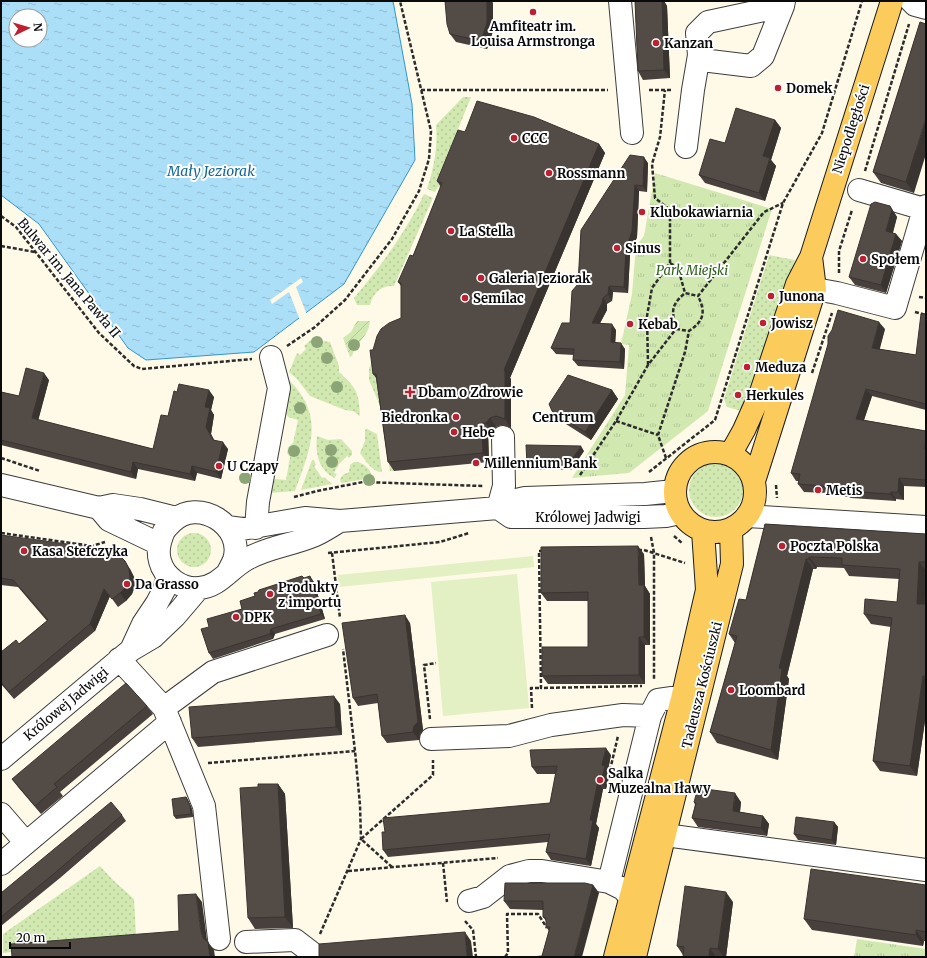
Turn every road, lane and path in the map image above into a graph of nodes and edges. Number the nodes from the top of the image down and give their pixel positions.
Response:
1 (400, 1) edge
2 (620, 1) edge
3 (862, 1) edge
4 (892, 1) edge
5 (783, 3) edge
6 (917, 5) edge
7 (699, 55) junction
8 (421, 90) junction
9 (610, 90) dead end
10 (643, 90) dead end
11 (665, 90) junction
12 (672, 90) dead end
13 (632, 133) dead end
14 (686, 147) dead end
15 (859, 190) junction
16 (783, 203) junction
17 (925, 208) edge
18 (1, 216) edge
19 (1, 246) edge
20 (36, 252) junction
21 (811, 257) junction
22 (670, 263) junction
23 (815, 289) junction
24 (837, 293) junction
25 (685, 294) junction
26 (698, 296) junction
27 (676, 329) junction
28 (688, 332) junction
29 (272, 357) junction
30 (648, 365) junction
31 (811, 375) dead end
32 (616, 422) junction
33 (658, 435) junction
34 (503, 437) dead end
35 (730, 455) junction
36 (1, 458) edge
37 (666, 458) junction
38 (43, 472) dead end
39 (644, 476) dead end
40 (577, 480) dead end
41 (754, 482) junction
42 (1, 485) edge
43 (504, 486) junction
44 (674, 491) junction
45 (288, 498) dead end
46 (99, 508) junction
47 (498, 508) junction
48 (680, 513) junction
49 (176, 518) junction
50 (340, 521) junction
51 (739, 523) junction
52 (227, 527) junction
53 (926, 527) edge
54 (256, 528) junction
55 (476, 531) dead end
56 (703, 531) junction
57 (1, 533) edge
58 (651, 538) dead end
59 (106, 541) dead end
60 (159, 544) junction
61 (636, 550) edge
62 (546, 551) edge
63 (325, 553) dead end
64 (332, 553) junction
65 (654, 553) junction
66 (686, 564) dead end
67 (227, 574) junction
68 (168, 576) junction
69 (198, 589) junction
70 (337, 634) junction
71 (125, 655) junction
72 (436, 663) dead end
73 (648, 686) dead end
74 (654, 686) dead end
75 (541, 688) junction
76 (682, 700) junction
77 (532, 714) dead end
78 (167, 715) junction
79 (650, 716) junction
80 (692, 727) junction
81 (430, 730) joint
82 (355, 752) junction
83 (1, 757) edge
84 (433, 760) dead end
85 (204, 763) dead end
86 (1, 814) edge
87 (665, 835) junction
88 (361, 839) junction
89 (26, 843) junction
90 (503, 857) dead end
91 (443, 863) junction
92 (1, 864) edge
93 (392, 867) junction
94 (926, 870) edge
95 (348, 871) junction
96 (609, 882) junction
97 (445, 888) dead end
98 (630, 897) junction
99 (469, 901) dead end
100 (549, 931) edge
101 (219, 939) dead end
102 (246, 942) dead end
103 (313, 955) edge
104 (505, 957) edge
105 (615, 957) edge
106 (635, 957) edge

1 - 8 path, Bulwar im. Jana Pawła II
2 - 13 street
3 - 16 path
4 - 21 main road, Niepodległości
5 - 7 street
5 - 7 street
6 - 15 path
7 - 14 street
8 - 9 path
8 - 29 path, Bulwar im. Jana Pawła II
10 - 11 path
11 - 12 path
11 - 22 path
15 - 17 street
15 - 24 path
16 - 26 path
16 - 37 path
17 - 24 street
18 - 20 path, Bulwar im. Jana Pawła II
19 - 20 path
20 - 29 path, Bulwar im. Jana Pawła II
21 - 23 main road, Niepodległości
21 - 35 main road, Niepodległości
22 - 25 path
22 - 30 path
23 - 24 street
23 - 41 main road, Niepodległości
24 - 31 path
25 - 26 path
25 - 27 path
26 - 28 path
27 - 28 path
27 - 30 path
28 - 33 path
29 - 54 street
30 - 32 path
32 - 33 path
32 - 40 path
33 - 37 path
34 - 43 street
35 - 41 main road
35 - 44 main road
36 - 38 path
37 - 39 path
41 - 51 main road
42 - 46 street
43 - 45 path
43 - 47 street
44 - 47 street, Królowej Jadwigi
44 - 48 main road
46 - 49 street
46 - 60 street
47 - 48 street, Królowej Jadwigi
47 - 50 street, Królowej Jadwigi
48 - 56 main road
49 - 52 street
49 - 60 street
50 - 54 street, Królowej Jadwigi
50 - 67 street, Królowej Jadwigi
51 - 53 street
51 - 56 main road
51 - 80 main road, Tadeusza Kościuszki
52 - 54 street, Królowej Jadwigi
52 - 67 street
55 - 64 path
56 - 76 main road, Tadeusza Kościuszki
57 - 59 path
58 - 65 path
60 - 68 street
61 - 65 path
62 - 75 path
63 - 64 path
64 - 70 path
65 - 66 path
65 - 74 path
67 - 69 street
68 - 69 street
68 - 71 street, Królowej Jadwigi
69 - 71 street, Królowej Jadwigi
70 - 78 street
70 - 82 path
71 - 78 street
71 - 83 street, Królowej Jadwigi
72 - 81 path
73 - 75 path
75 - 77 path
76 - 79 street
76 - 80 street
76 - 98 main road, Tadeusza Kościuszki
78 - 89 street
78 - 101 street
79 - 81 street
79 - 96 street
80 - 87 main road, Tadeusza Kościuszki
82 - 85 path
82 - 88 path
84 - 88 path
86 - 89 street
87 - 94 street
87 - 106 main road, Tadeusza Kościuszki
88 - 93 path
88 - 95 path
89 - 92 street
90 - 91 path
91 - 93 path
91 - 97 path
93 - 95 path
95 - 103 path
96 - 98 street
96 - 99 street
98 - 105 main road, Tadeusza Kościuszki
100 - 104 path
102 - 103 street

